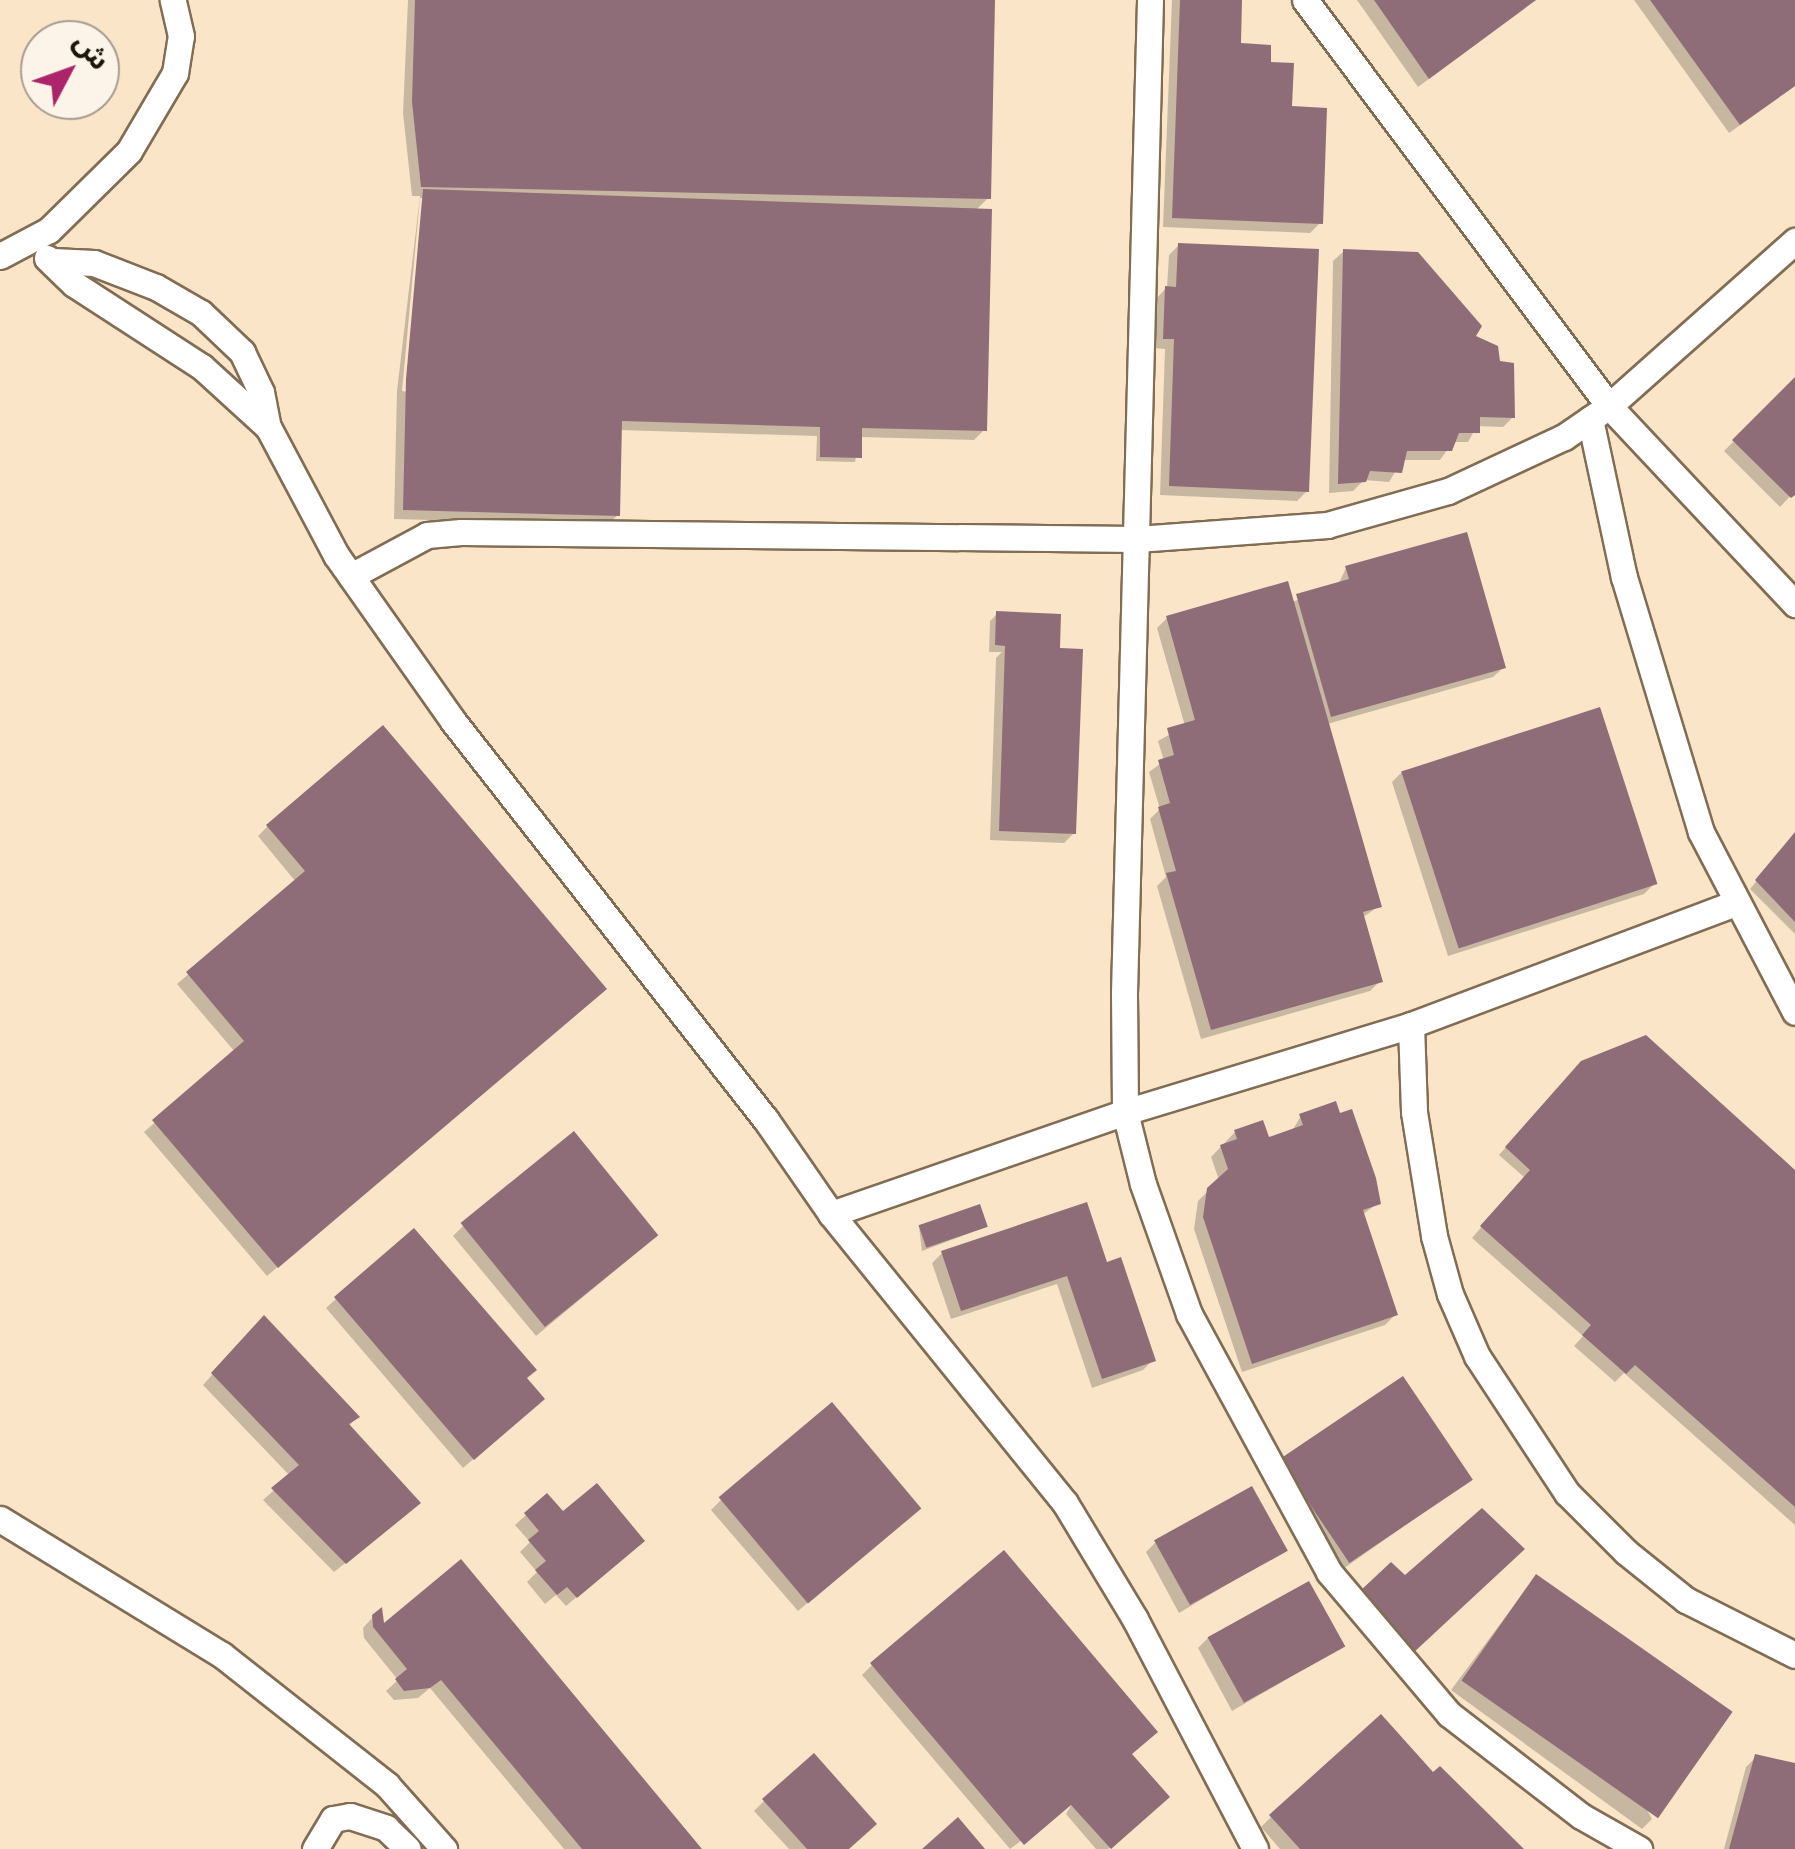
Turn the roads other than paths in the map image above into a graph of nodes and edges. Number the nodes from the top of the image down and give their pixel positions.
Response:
1 (173, 0) edge
2 (1150, 0) edge
3 (1305, 0) edge
4 (1795, 241) edge
5 (25, 247) junction
6 (0, 256) edge
7 (53, 262) junction
8 (1600, 413) junction
9 (268, 428) junction
10 (1136, 539) junction
11 (351, 576) junction
12 (1795, 604) edge
13 (1733, 904) junction
14 (1795, 1012) edge
15 (1411, 1025) junction
16 (1124, 1112) junction
17 (831, 1214) junction
18 (0, 1519) edge
19 (1795, 1656) edge
20 (315, 1849) edge
21 (408, 1849) edge
22 (444, 1849) edge
23 (1255, 1849) edge
24 (1640, 1849) edge

1 - 5 street
2 - 10 street
3 - 8 street
4 - 8 street
5 - 6 street
5 - 7 street
7 - 9 street
7 - 9 street
8 - 10 street
8 - 12 street
8 - 13 street
9 - 11 street
10 - 11 street
10 - 16 street
11 - 17 street
13 - 14 street
13 - 15 street
15 - 16 street
15 - 19 street
16 - 17 street
16 - 24 street
17 - 23 street
18 - 22 street
20 - 21 street

